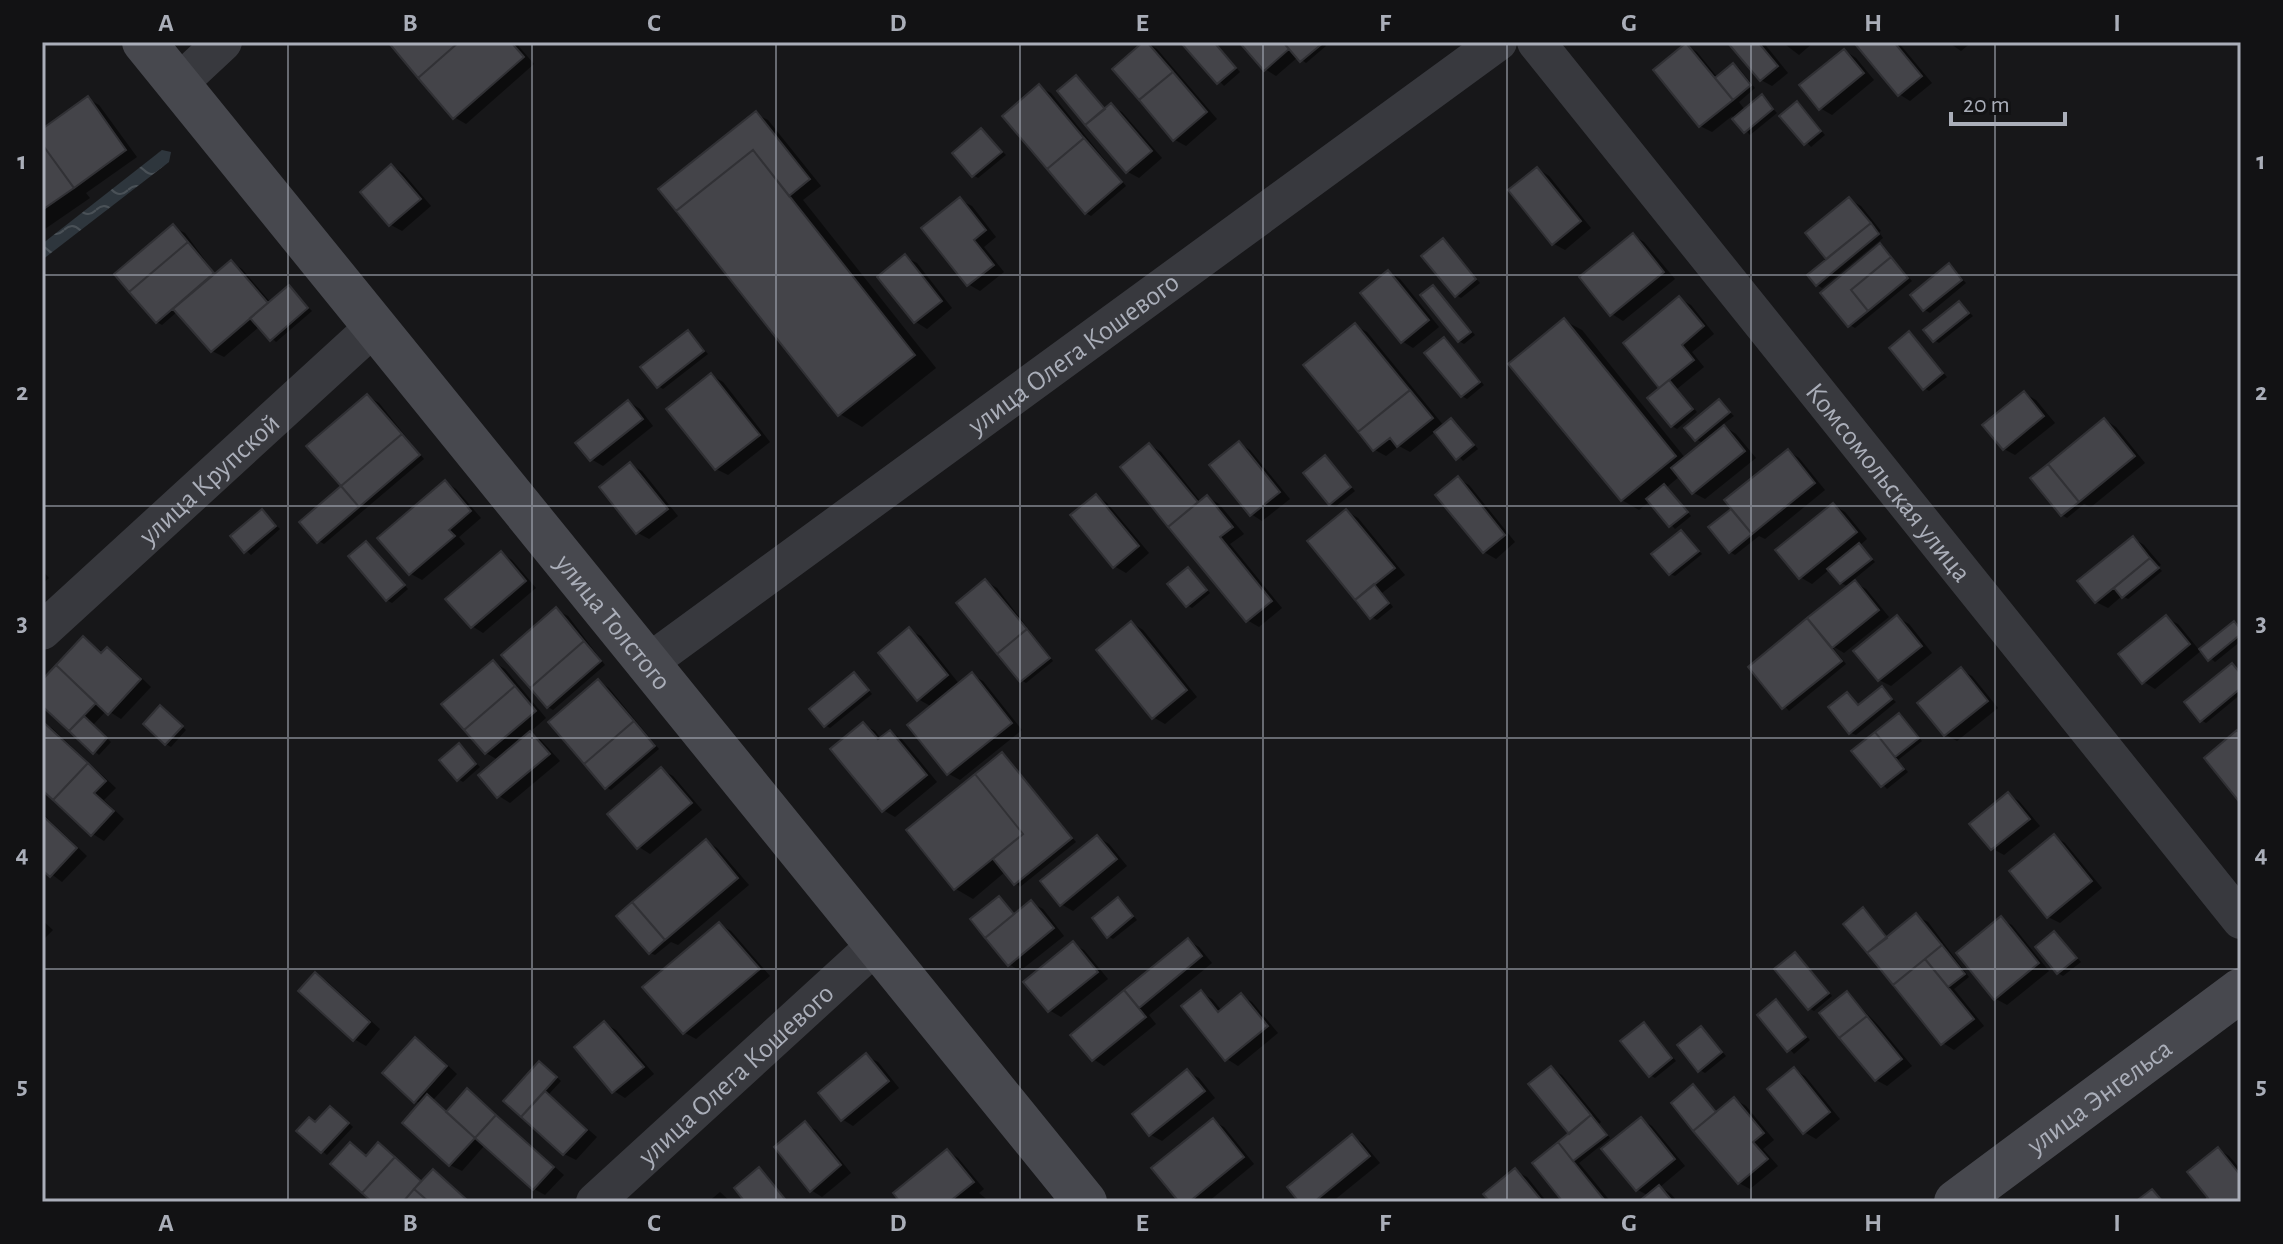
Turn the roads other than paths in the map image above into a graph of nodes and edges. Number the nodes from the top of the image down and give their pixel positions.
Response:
1 (144, 42) edge
2 (223, 42) edge
3 (1498, 42) edge
4 (1536, 42) edge
5 (178, 84) junction
6 (375, 326) junction
7 (42, 631) edge
8 (648, 663) junction
9 (2241, 920) edge
10 (876, 945) junction
11 (2241, 990) edge
12 (595, 1202) edge
13 (1085, 1202) edge
14 (1956, 1202) edge

1 - 5 main road, улица Толстого
2 - 5 street
3 - 8 street, улица Олега Кошевого
4 - 9 street, Комсомольская улица
5 - 6 main road, улица Толстого
6 - 7 street, улица Крупской
6 - 8 main road, улица Толстого
8 - 10 main road, улица Толстого
10 - 12 street, улица Олега Кошевого
10 - 13 main road, улица Толстого
11 - 14 main road, улица Энгельса

